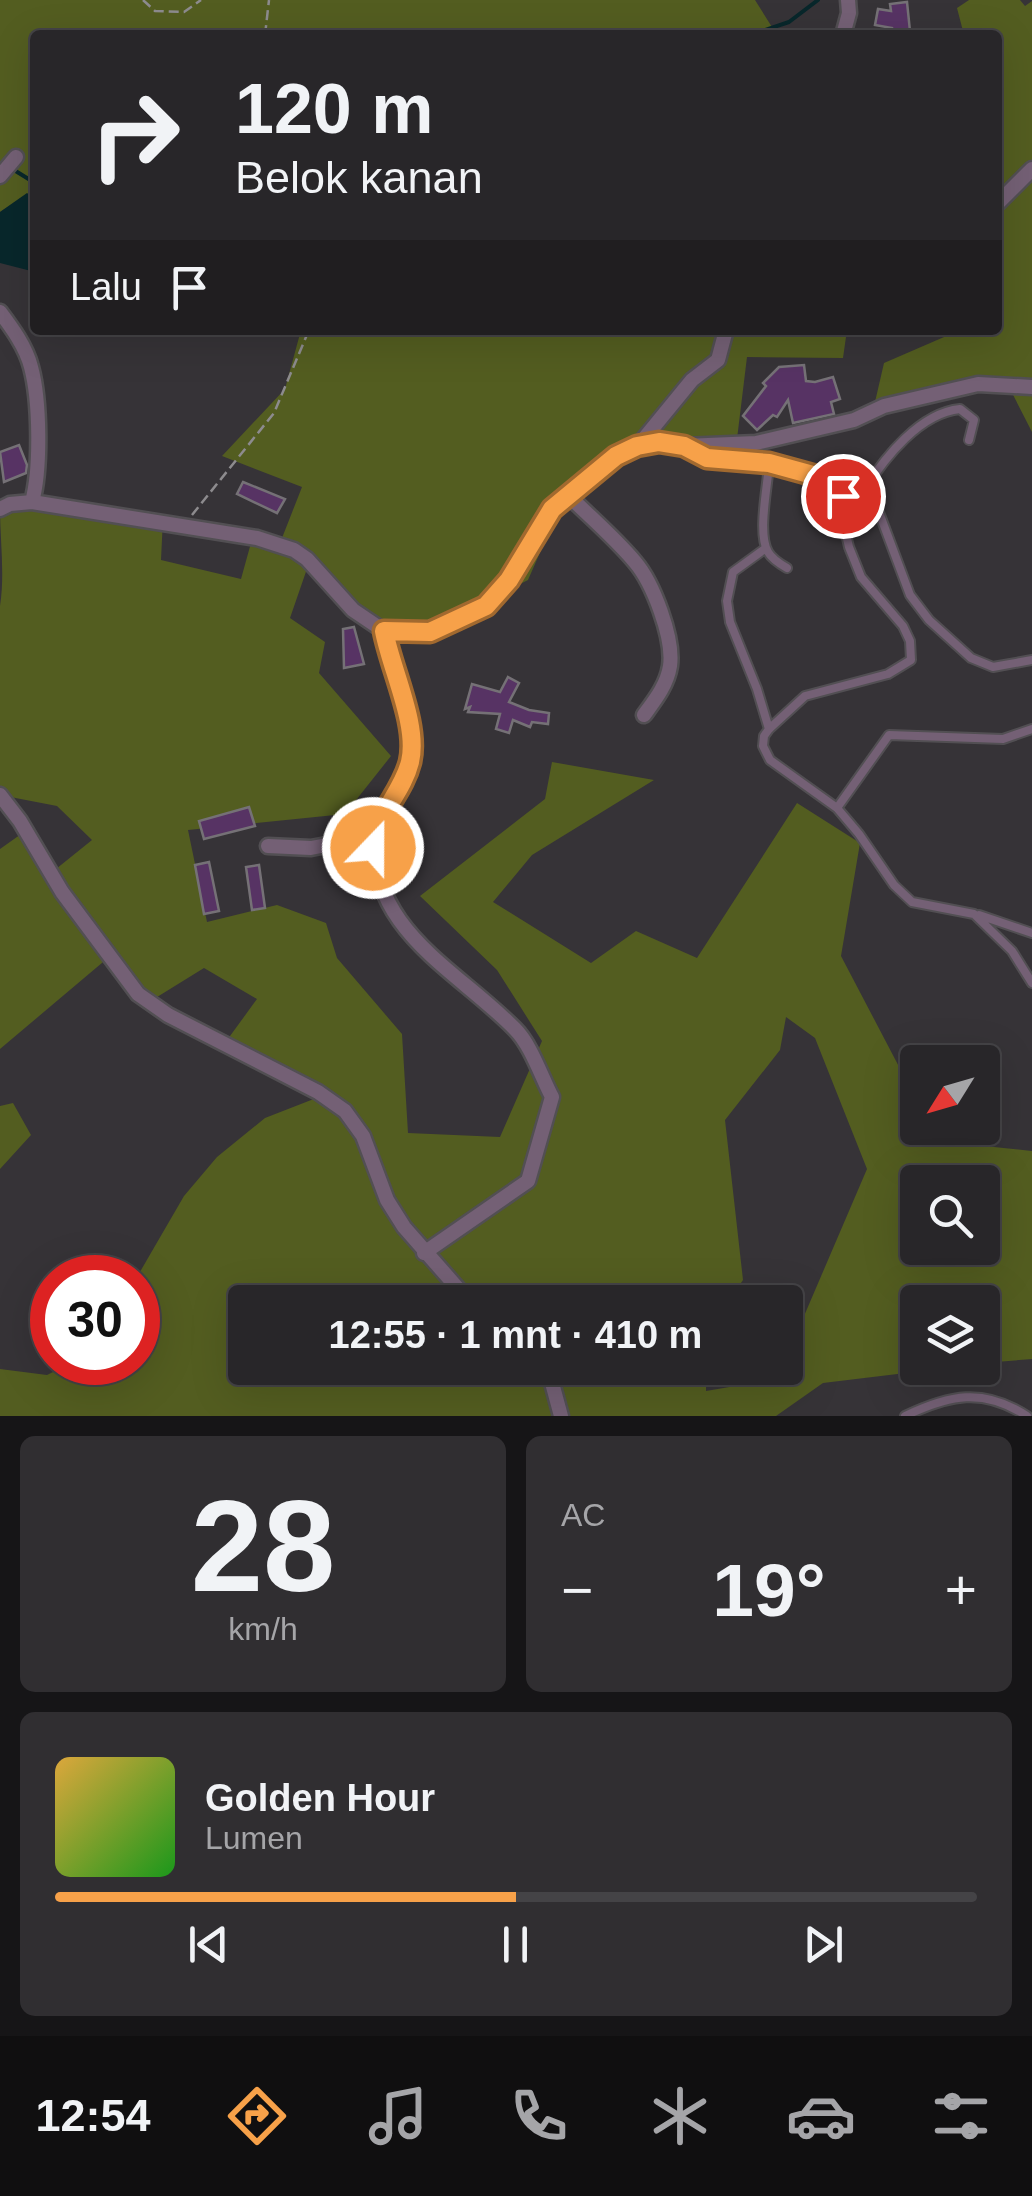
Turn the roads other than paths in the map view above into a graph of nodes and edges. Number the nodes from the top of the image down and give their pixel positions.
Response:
1 (848, 0) edge
2 (844, 30) edge
3 (16, 157) dead end
4 (1032, 169) edge
5 (0, 176) edge
6 (1002, 200) edge
7 (0, 312) edge
8 (725, 335) edge
9 (1032, 387) edge
10 (970, 440) dead end
11 (637, 446) junction
12 (684, 446) junction
13 (769, 463) junction
14 (839, 486) junction
15 (866, 489) junction
16 (568, 496) junction
17 (32, 502) junction
18 (0, 509) edge
19 (766, 548) junction
20 (787, 568) dead end
21 (384, 631) junction
22 (1032, 660) edge
23 (644, 714) dead end
24 (769, 729) junction
25 (1032, 729) edge
26 (0, 796) edge
27 (837, 808) junction
28 (374, 828) junction
29 (268, 846) dead end
30 (974, 914) junction
31 (1032, 933) edge
32 (1032, 983) edge
33 (424, 1253) junction
34 (455, 1285) edge
35 (553, 1385) edge
36 (561, 1416) edge
37 (905, 1416) edge
38 (1027, 1416) edge

1 - 2 street
3 - 5 street
4 - 6 street
7 - 17 street
8 - 11 street
9 - 12 street
10 - 15 lane
11 - 12 street
11 - 16 street
12 - 13 lane
13 - 14 lane
13 - 19 lane
14 - 15 lane
14 - 24 lane
15 - 22 lane
16 - 21 street
16 - 23 street
17 - 18 street
17 - 21 street
19 - 20 lane
19 - 24 lane
21 - 28 street
24 - 27 lane
25 - 27 lane
26 - 33 street
27 - 30 lane
28 - 29 street
28 - 33 street
30 - 31 lane
30 - 32 lane
33 - 34 street
35 - 36 street
37 - 38 lane

